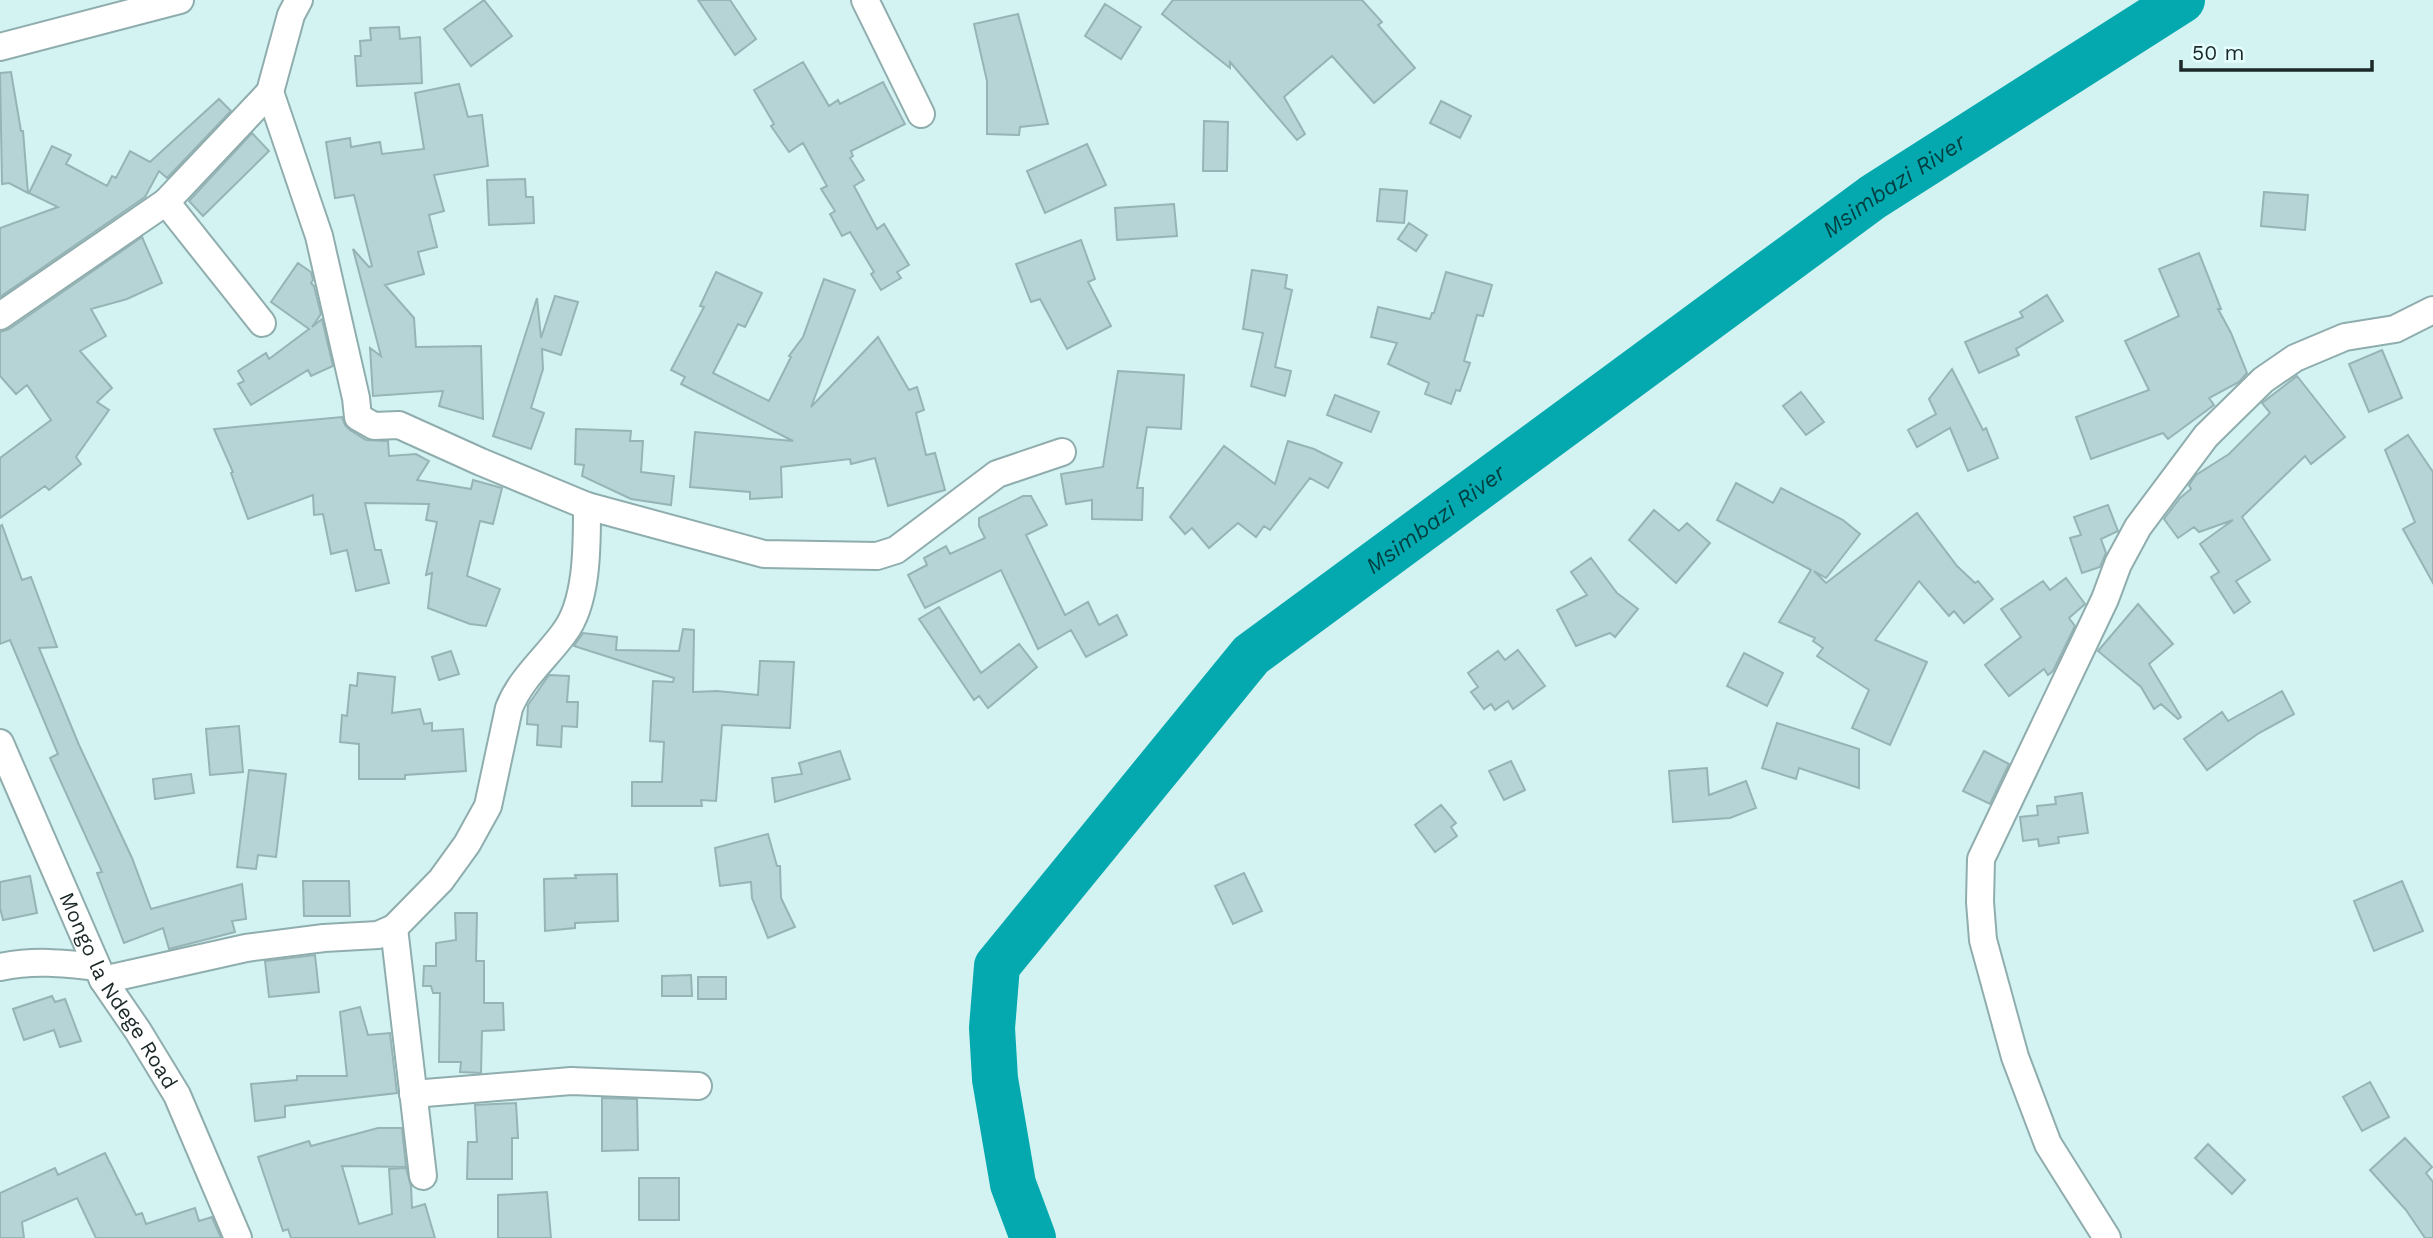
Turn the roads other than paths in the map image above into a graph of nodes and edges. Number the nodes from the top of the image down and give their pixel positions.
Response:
1 (180, 0) edge
2 (299, 0) edge
3 (864, 0) edge
4 (0, 47) edge
5 (270, 92) junction
6 (921, 114) dead end
7 (166, 202) junction
8 (2433, 310) edge
9 (0, 316) edge
10 (262, 323) dead end
11 (1062, 452) dead end
12 (587, 506) junction
13 (0, 743) edge
14 (394, 928) junction
15 (0, 967) edge
16 (100, 973) junction
17 (698, 1086) dead end
18 (413, 1094) junction
19 (423, 1176) dead end
20 (238, 1238) edge
21 (2107, 1238) edge

1 - 4 street
2 - 5 street
3 - 6 street
5 - 7 street
5 - 12 street
7 - 9 street
7 - 10 street
8 - 21 street
11 - 12 street
12 - 14 street
13 - 16 street, Mongo la Ndege Road
14 - 16 street
14 - 18 street
15 - 16 street
16 - 20 street, Mongo la Ndege Road
17 - 18 street
18 - 19 street

